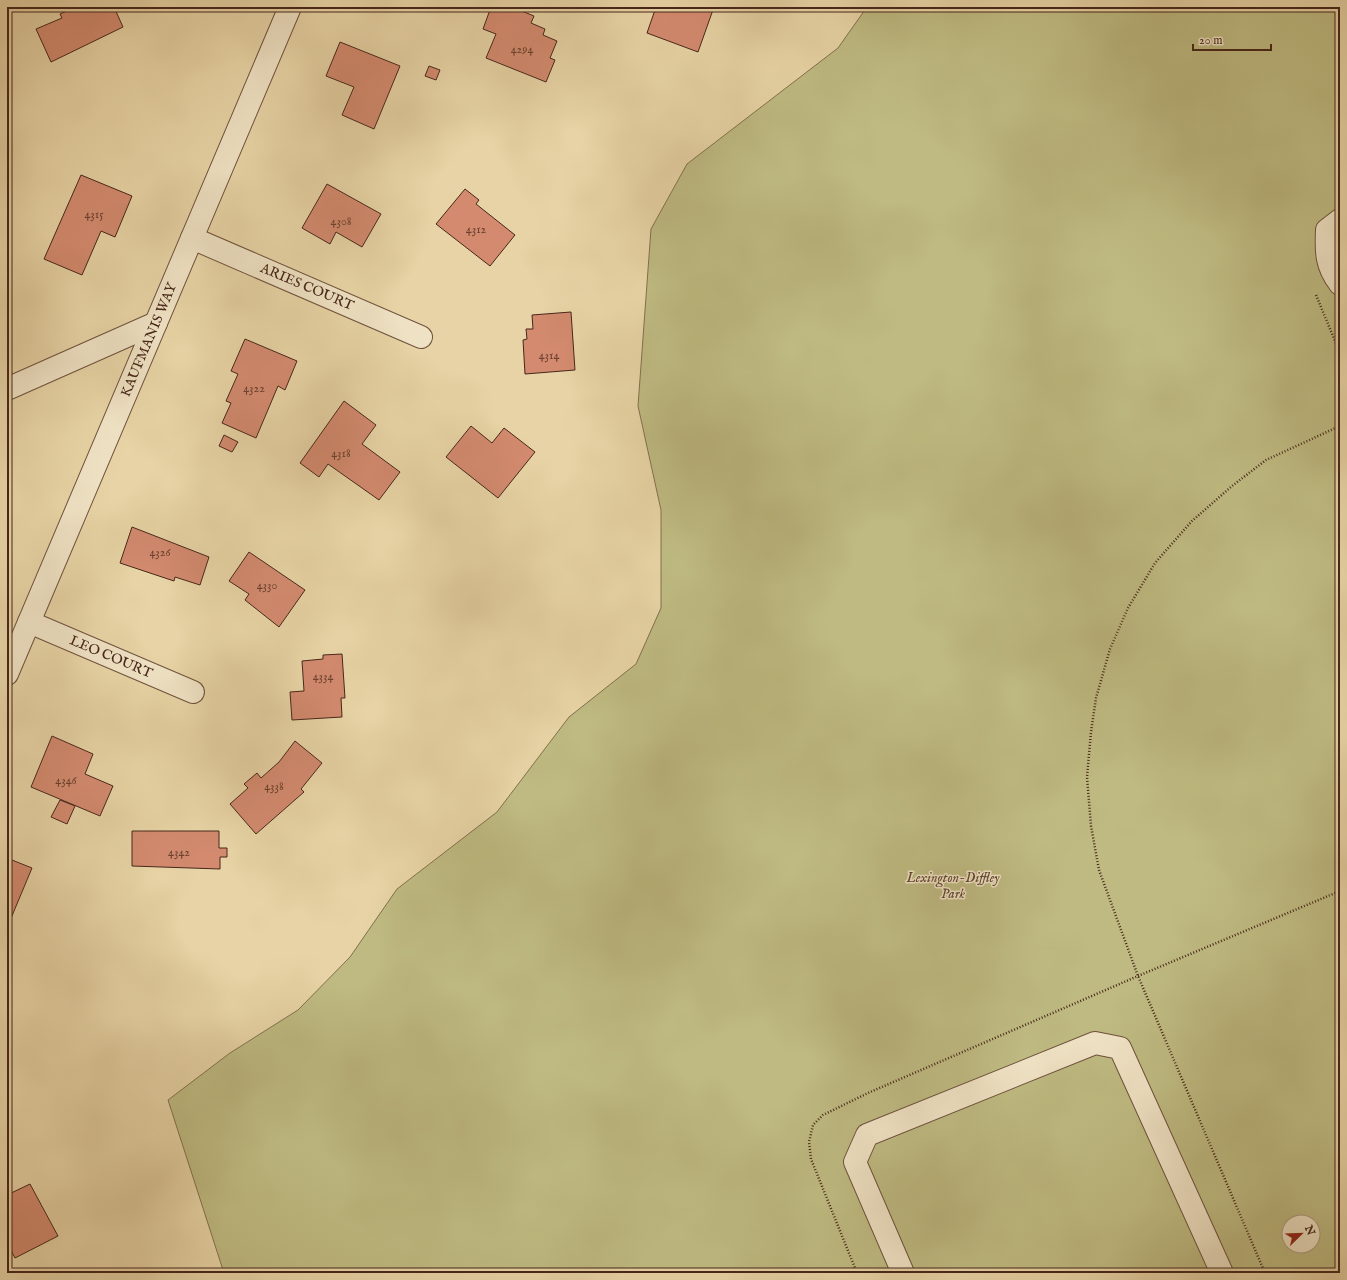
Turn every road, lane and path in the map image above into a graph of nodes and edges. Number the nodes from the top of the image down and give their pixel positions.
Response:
1 (290, 7) edge
2 (1340, 220) edge
3 (192, 238) junction
4 (1340, 284) edge
5 (156, 323) junction
6 (421, 336) dead end
7 (7, 389) edge
8 (1340, 426) edge
9 (29, 622) junction
10 (7, 674) edge
11 (193, 692) dead end
12 (904, 1273) edge
13 (1222, 1273) edge
14 (1265, 1273) edge

1 - 3 street, KAUFMANIS WAY
2 - 4 street
3 - 5 street, KAUFMANIS WAY
3 - 6 street, ARIES COURT
5 - 7 street
5 - 9 street, KAUFMANIS WAY
8 - 14 path
9 - 10 street, KAUFMANIS WAY
9 - 11 street, LEO COURT
12 - 13 street

